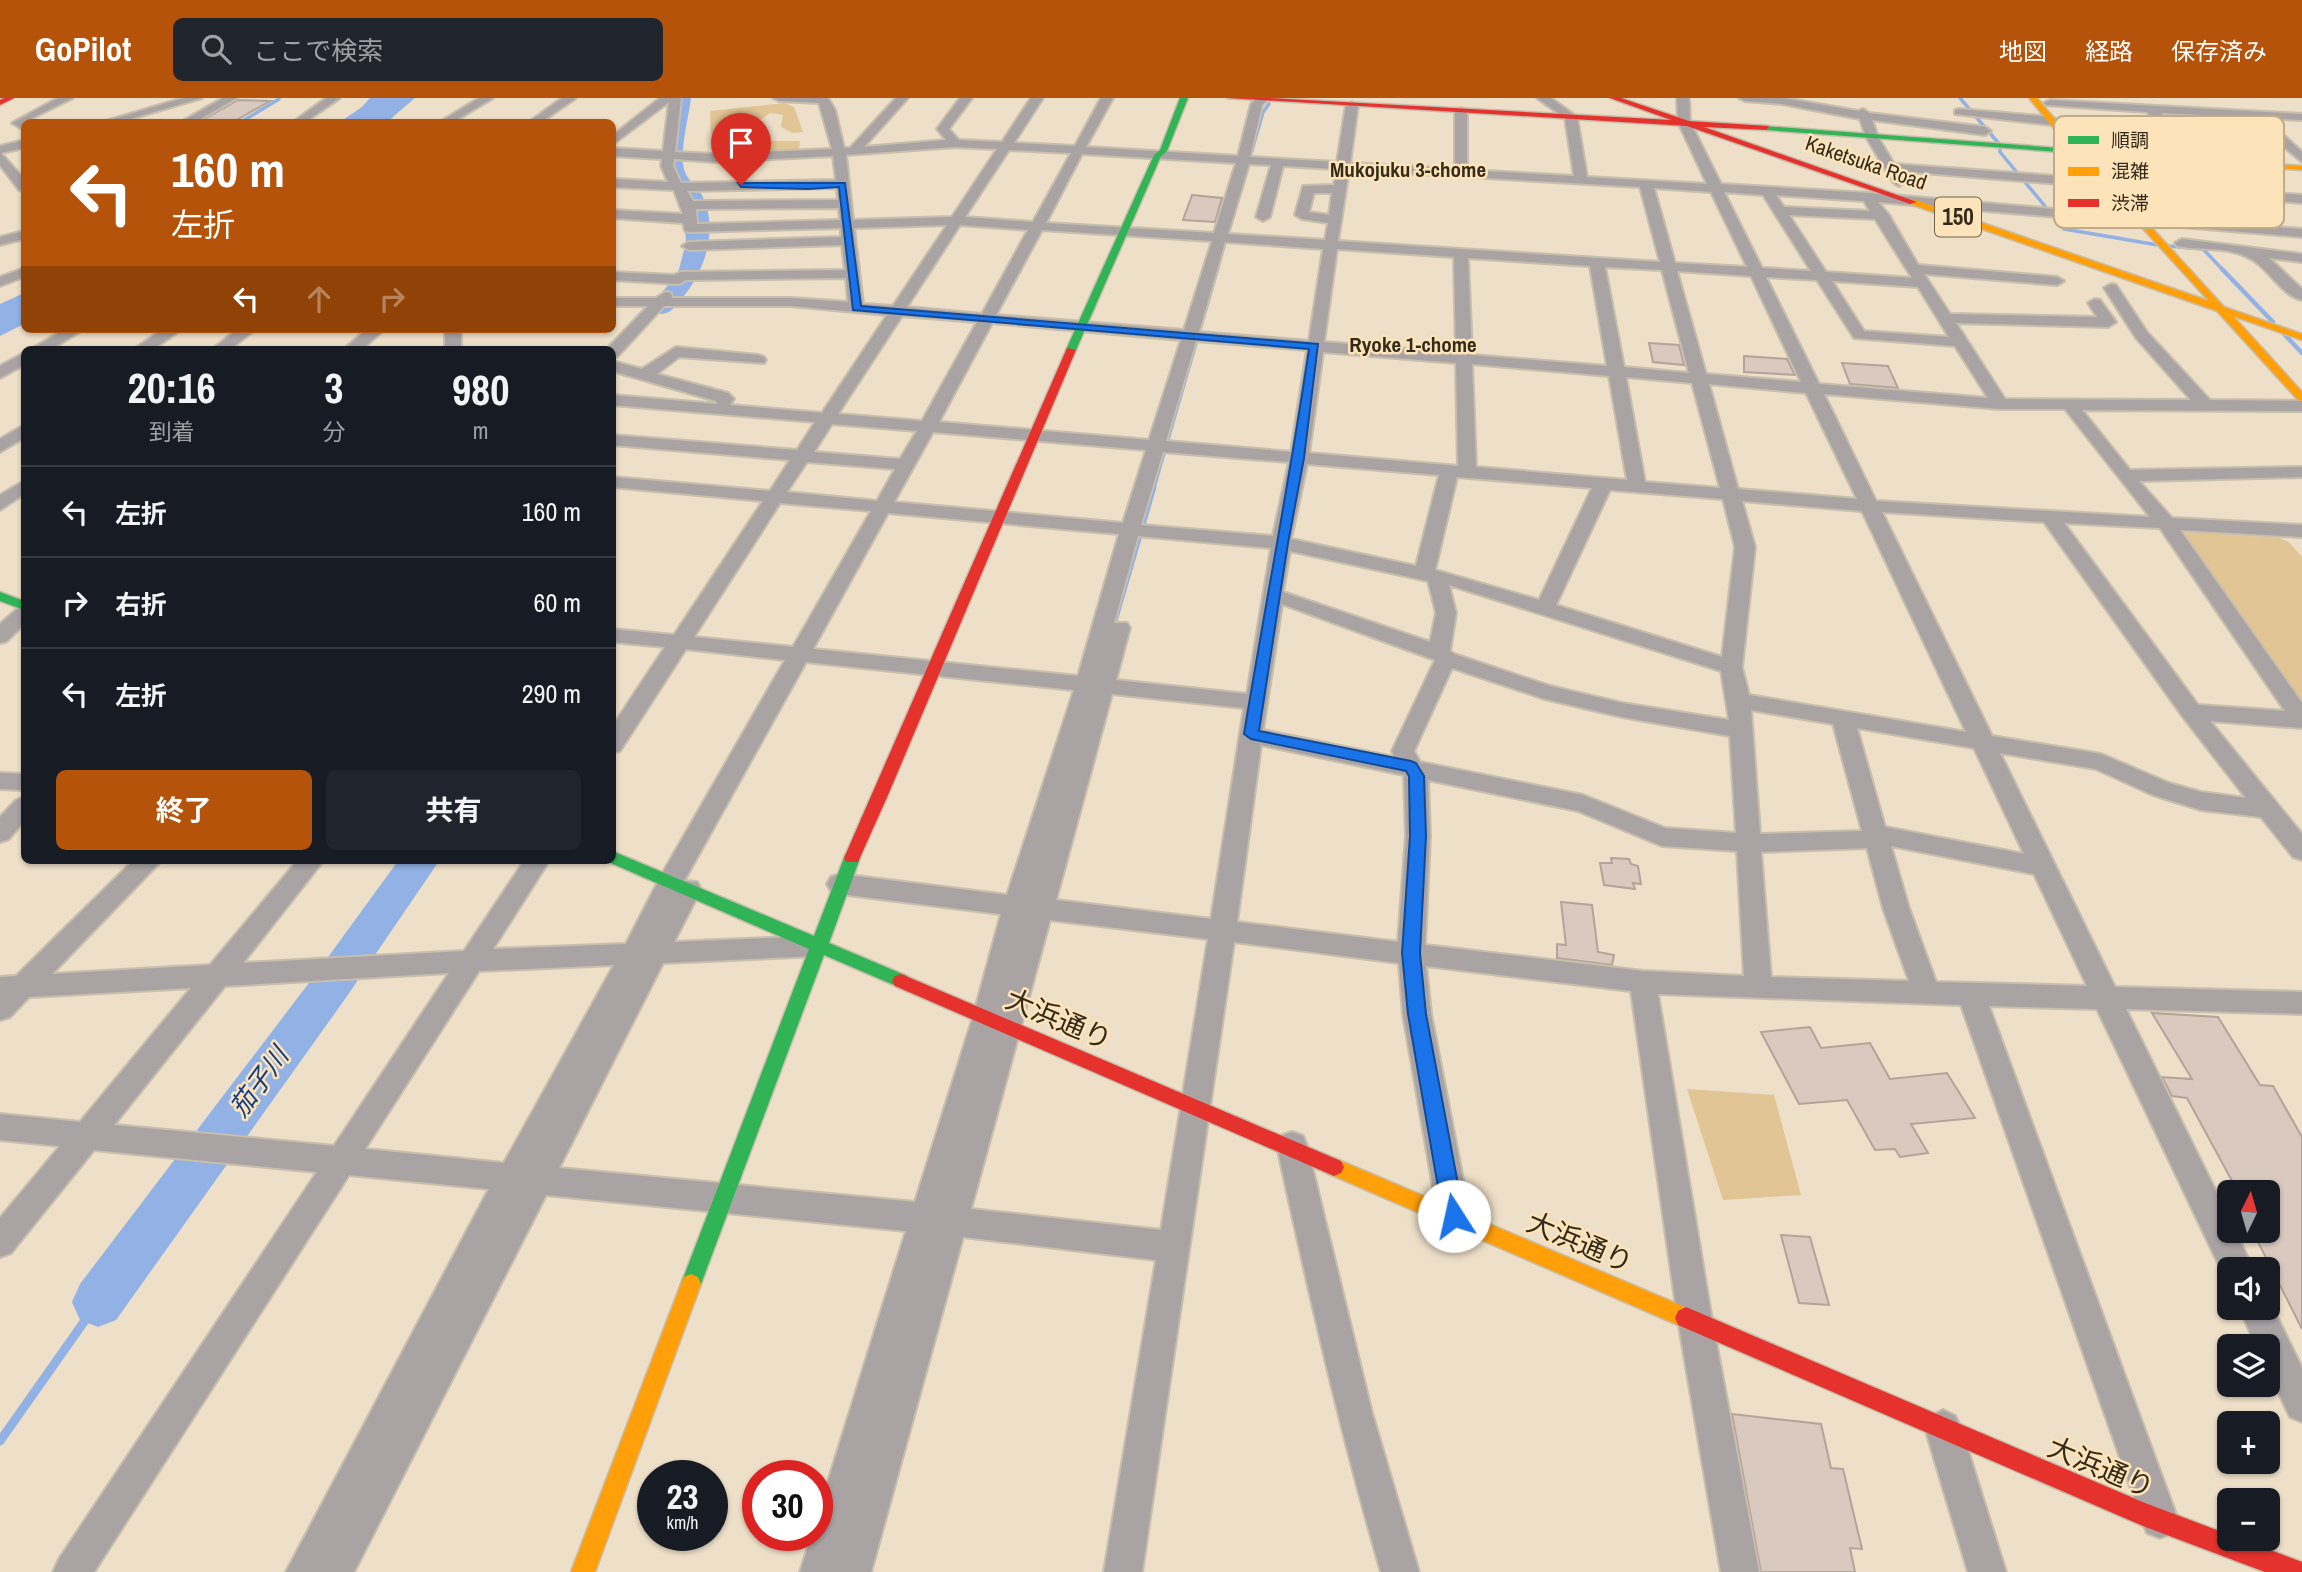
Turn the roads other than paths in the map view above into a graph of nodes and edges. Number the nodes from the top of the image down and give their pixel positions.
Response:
1 (10, 98) edge
2 (67, 98) edge
3 (196, 98) edge
4 (231, 98) edge
5 (324, 98) edge
6 (334, 98) edge
7 (487, 98) edge
8 (570, 98) edge
9 (667, 98) edge
10 (675, 98) edge
11 (687, 98) edge
12 (779, 98) edge
13 (902, 98) edge
14 (966, 98) edge
15 (1037, 98) edge
16 (1107, 98) edge
17 (1184, 98) edge
18 (1231, 98) edge
19 (1542, 98) edge
20 (1614, 98) edge
21 (1683, 98) edge
22 (1745, 98) edge
23 (1837, 98) edge
24 (1957, 98) edge
25 (2033, 98) edge
26 (823, 99) edge
27 (1266, 99) edge
28 (1858, 100) edge
29 (2048, 100) edge
30 (1354, 102) edge
31 (0, 103) edge
32 (1873, 104) dead end
33 (2151, 109) junction
34 (1942, 110) dead end
35 (1461, 111) junction
36 (1970, 113) junction
37 (1864, 116) junction
38 (2064, 116) edge
39 (2157, 116) edge
40 (2283, 116) edge
41 (2284, 116) edge
42 (1571, 117) junction
43 (2302, 117) edge
44 (26, 119) edge
45 (120, 119) edge
46 (192, 119) edge
47 (302, 119) edge
48 (451, 119) edge
49 (538, 119) edge
50 (2052, 121) junction
51 (1684, 122) junction
52 (2054, 123) edge
53 (1985, 131) junction
54 (1872, 137) junction
55 (616, 139) edge
56 (2284, 142) edge
57 (956, 144) junction
58 (21, 145) edge
59 (1006, 146) junction
60 (1998, 146) junction
61 (0, 150) edge
62 (2054, 150) edge
63 (839, 151) junction
64 (854, 151) junction
65 (1078, 151) junction
66 (616, 152) edge
67 (2298, 154) edge
68 (1158, 155) junction
69 (673, 156) junction
70 (0, 157) edge
71 (1255, 161) junction
72 (2284, 165) edge
73 (1343, 167) junction
74 (1890, 167) junction
75 (2302, 168) edge
76 (1461, 173) junction
77 (19, 174) edge
78 (1581, 180) junction
79 (2054, 180) edge
80 (616, 183) edge
81 (842, 184) junction
82 (1646, 184) junction
83 (685, 187) junction
84 (1715, 188) junction
85 (1340, 190) junction
86 (1767, 191) junction
87 (1868, 197) junction
88 (2284, 198) edge
89 (2302, 199) edge
90 (1909, 200) junction
91 (845, 204) junction
92 (1780, 211) junction
93 (2054, 212) edge
94 (616, 214) edge
95 (1882, 215) junction
96 (693, 217) junction
97 (1263, 217) dead end
98 (1335, 220) junction
99 (958, 221) junction
100 (848, 223) junction
101 (1038, 226) junction
102 (2149, 228) edge
103 (2168, 228) edge
104 (2239, 228) edge
105 (1125, 232) junction
106 (2302, 233) edge
107 (21, 236) edge
108 (1226, 238) junction
109 (0, 241) edge
110 (850, 241) junction
111 (2182, 243) junction
112 (694, 246) junction
113 (1331, 246) junction
114 (2244, 251) junction
115 (1461, 254) junction
116 (2302, 258) edge
117 (1597, 263) junction
118 (1670, 268) junction
119 (21, 273) edge
120 (853, 274) junction
121 (1756, 274) junction
122 (616, 276) edge
123 (1920, 276) junction
124 (683, 277) junction
125 (1822, 277) junction
126 (2057, 281) dead end
127 (0, 282) edge
128 (2111, 288) dead end
129 (2302, 296) edge
130 (665, 301) junction
131 (616, 302) edge
132 (2095, 303) dead end
133 (856, 308) junction
134 (2219, 308) junction
135 (898, 312) junction
136 (1946, 318) junction
137 (987, 320) junction
138 (2255, 321) junction
139 (1083, 327) junction
140 (616, 328) edge
141 (636, 329) junction
142 (69, 333) edge
143 (168, 333) edge
144 (242, 333) edge
145 (372, 333) edge
146 (1197, 337) junction
147 (2302, 337) edge
148 (1961, 342) junction
149 (45, 346) edge
150 (147, 346) edge
151 (225, 346) edge
152 (356, 346) edge
153 (1314, 346) junction
154 (616, 349) edge
155 (2283, 351) dead end
156 (1462, 359) junction
157 (21, 360) edge
158 (758, 360) dead end
159 (616, 367) edge
160 (1618, 372) junction
161 (0, 373) edge
162 (645, 375) junction
163 (1700, 378) junction
164 (1812, 388) junction
165 (768, 392) dead end
166 (2302, 398) edge
167 (616, 400) edge
168 (2203, 403) junction
169 (2000, 404) junction
170 (2069, 404) junction
171 (2302, 406) edge
172 (718, 409) junction
173 (752, 412) junction
174 (827, 419) junction
175 (0, 426) edge
176 (927, 428) junction
177 (21, 429) edge
178 (21, 431) edge
179 (1035, 436) junction
180 (616, 440) edge
181 (0, 447) edge
182 (1164, 447) junction
183 (803, 456) junction
184 (1298, 458) junction
185 (906, 465) junction
186 (1458, 472) junction
187 (2302, 472) edge
188 (2125, 476) junction
189 (616, 482) edge
190 (1602, 484) junction
191 (1637, 487) junction
192 (21, 488) edge
193 (1731, 495) junction
194 (778, 496) junction
195 (0, 504) edge
196 (882, 506) junction
197 (1870, 506) junction
198 (998, 517) junction
199 (2050, 517) junction
200 (2166, 523) junction
201 (1139, 530) junction
202 (2299, 534) edge
203 (1281, 543) junction
204 (1430, 575) junction
205 (1274, 595) junction
206 (0, 596) edge
207 (21, 605) edge
208 (1545, 608) junction
209 (21, 616) edge
210 (616, 635) edge
211 (0, 636) edge
212 (680, 642) junction
213 (798, 654) junction
214 (1443, 656) junction
215 (1731, 667) junction
216 (936, 669) junction
217 (1095, 684) junction
218 (1739, 701) junction
219 (1258, 702) junction
220 (2191, 712) junction
221 (1843, 719) junction
222 (2302, 720) edge
223 (1741, 730) junction
224 (1251, 734) junction
225 (616, 740) edge
226 (1981, 741) junction
227 (1411, 766) junction
228 (0, 781) edge
229 (21, 782) edge
230 (21, 809) edge
231 (2267, 809) junction
232 (0, 833) edge
233 (1877, 834) junction
234 (1748, 843) junction
235 (2302, 851) edge
236 (616, 859) edge
237 (146, 864) edge
238 (309, 864) edge
239 (535, 864) edge
240 (2044, 867) junction
241 (840, 884) junction
242 (679, 885) junction
243 (1029, 906) junction
244 (1221, 931) junction
245 (816, 946) junction
246 (645, 953) junction
247 (1411, 953) junction
248 (472, 961) junction
249 (216, 976) junction
250 (1643, 982) junction
251 (11, 988) edge
252 (1758, 988) junction
253 (1926, 992) junction
254 (1971, 994) junction
255 (2106, 998) junction
256 (2302, 1003) edge
257 (0, 1009) edge
258 (996, 1021) junction
259 (1197, 1106) junction
260 (0, 1127) edge
261 (86, 1136) junction
262 (1292, 1146) junction
263 (339, 1161) junction
264 (524, 1178) junction
265 (722, 1198) junction
266 (1454, 1216) junction
267 (938, 1219) junction
268 (0, 1242) edge
269 (1175, 1247) junction
270 (2230, 1257) edge
271 (1695, 1320) junction
272 (2261, 1320) edge
273 (2302, 1405) edge
274 (1943, 1427) junction
275 (2160, 1521) junction
276 (72, 1572) edge
277 (305, 1572) edge
278 (334, 1572) edge
279 (583, 1572) edge
280 (819, 1572) edge
281 (852, 1572) edge
282 (1123, 1572) edge
283 (1400, 1572) edge
284 (1740, 1572) edge
285 (1987, 1572) edge
286 (2297, 1572) edge

1 - 31 main road
2 - 44 street
3 - 45 street
4 - 46 street
5 - 6 street
6 - 47 street
7 - 48 street
8 - 49 street
9 - 55 street
10 - 69 street
11 - 69 street
12 - 26 street
13 - 64 street
14 - 57 street
15 - 59 street
16 - 65 street
17 - 68 main road
18 - 27 main road
19 - 42 street
20 - 51 main road, Kaketsuka Road / 150
21 - 51 street
22 - 37 street
23 - 28 street
24 - 36 street
25 - 50 main road
26 - 63 street
27 - 30 main road
27 - 71 street
28 - 32 street
28 - 37 street
29 - 33 street
29 - 38 main road
30 - 35 main road
30 - 73 street
33 - 39 street
33 - 40 street
34 - 36 street
35 - 42 main road
35 - 76 street
36 - 50 street
36 - 53 street
37 - 53 street
37 - 54 street
41 - 43 street
42 - 51 main road
42 - 78 street
50 - 52 main road
51 - 54 main road
51 - 84 street
51 - 90 main road, Kaketsuka Road / 150
53 - 60 street
54 - 60 main road
54 - 74 street
56 - 67 street
57 - 59 street
57 - 64 street
58 - 61 street
59 - 65 street
59 - 99 street
60 - 62 main road
63 - 64 street
63 - 69 street
63 - 81 street
65 - 68 street
65 - 101 street
66 - 69 street
68 - 71 street
68 - 105 main road
69 - 83 street
70 - 77 street
71 - 73 street
71 - 97 street
71 - 108 street
72 - 75 main road
73 - 76 street
73 - 85 street
74 - 79 street
74 - 90 street
76 - 78 street
78 - 82 street
80 - 83 street
81 - 83 street
81 - 91 street
82 - 84 street
82 - 118 street
83 - 96 street
84 - 86 street
84 - 121 street
85 - 98 street
85 - 98 street
86 - 87 street
86 - 92 street
87 - 90 street
87 - 95 street
88 - 89 street
90 - 93 street
90 - 134 main road, Kaketsuka Road / 150
91 - 96 street
91 - 100 street
92 - 95 street
92 - 125 street
94 - 96 street
95 - 123 street
96 - 100 street
96 - 112 street
98 - 113 street
99 - 100 street
99 - 101 street
99 - 135 street
100 - 110 street
101 - 105 street
101 - 137 street
102 - 134 main road
103 - 111 main road
104 - 106 street
105 - 108 street
105 - 139 main road
107 - 109 street
108 - 113 street
108 - 146 street
110 - 112 street
110 - 120 street
111 - 114 street
111 - 138 main road
112 - 124 street
113 - 115 street
113 - 153 street
114 - 116 street
114 - 129 street
115 - 117 street
115 - 156 street
117 - 118 street
117 - 160 street
118 - 121 street
118 - 163 street
119 - 127 street
120 - 124 street
120 - 133 street
121 - 125 street
121 - 164 street
122 - 124 street
123 - 125 street
123 - 126 street
123 - 136 street
124 - 130 street
125 - 148 street
128 - 168 street
130 - 131 street
130 - 133 street
130 - 141 street
132 - 136 street
133 - 135 street
134 - 138 main road, Kaketsuka Road / 150
134 - 166 main road
135 - 137 street
135 - 174 street
136 - 148 street
137 - 139 street
137 - 176 street
138 - 147 main road, Kaketsuka Road / 150
138 - 155 main road
139 - 146 street
139 - 179 main road
140 - 141 street
141 - 154 street
142 - 149 street
143 - 150 street
144 - 151 street
145 - 152 street
146 - 153 street
146 - 182 street
148 - 169 street
153 - 156 street
153 - 184 street
156 - 160 street
156 - 186 street
157 - 161 street
158 - 162 street
159 - 162 street
160 - 163 street
160 - 191 street
162 - 172 street
163 - 164 street
163 - 193 street
164 - 169 street
164 - 197 street
165 - 173 street
167 - 172 street
168 - 170 street
168 - 171 street
169 - 170 street
170 - 188 street
172 - 173 street
173 - 174 street
174 - 176 street
174 - 183 street
175 - 177 street
176 - 179 street
176 - 185 street
178 - 181 street
179 - 182 street
179 - 198 main road
180 - 183 street
182 - 184 street
182 - 201 street
183 - 185 street
183 - 194 street
184 - 186 street
184 - 203 street
185 - 196 street
186 - 190 street
186 - 204 street
187 - 188 street
188 - 200 street
189 - 194 street
190 - 191 street
190 - 208 street
191 - 193 street
192 - 195 street
193 - 197 street
193 - 215 street
194 - 196 street
194 - 212 street
196 - 198 street
196 - 213 street
197 - 199 street
197 - 226 street
198 - 201 street
198 - 216 main road
199 - 200 street
199 - 220 street
200 - 202 street
200 - 222 street
201 - 203 street
201 - 217 street
203 - 204 street
203 - 205 street
204 - 208 street
204 - 214 street
205 - 214 street
205 - 219 street
206 - 207 main road
208 - 215 street
209 - 211 street
210 - 212 street
212 - 213 street
212 - 225 street
213 - 216 street
213 - 242 street
214 - 223 street
214 - 227 street
215 - 218 street
216 - 217 street
216 - 241 main road
217 - 219 street
217 - 243 street
218 - 221 street
218 - 223 street
219 - 224 street
220 - 222 street
220 - 231 street
221 - 226 street
221 - 233 street
223 - 234 street
224 - 227 street
224 - 244 street
226 - 231 street
226 - 240 street
227 - 234 street
227 - 247 street
228 - 229 street
230 - 232 street
231 - 235 street
233 - 234 street
233 - 240 street
233 - 253 street
234 - 252 street
236 - 242 main road, 大浜通り
237 - 251 street
238 - 249 street
239 - 248 street
240 - 255 street
241 - 243 street
241 - 245 main road
242 - 245 main road, 大浜通り
242 - 246 street
243 - 244 street
243 - 258 street
244 - 247 street
244 - 259 street
245 - 246 street
245 - 258 main road, 大浜通り
245 - 265 main road
246 - 248 street
246 - 264 street
247 - 250 street
247 - 266 street
248 - 249 street
248 - 263 street
249 - 251 street
249 - 261 street
250 - 252 street
250 - 271 street
251 - 257 street
252 - 253 street
253 - 254 street
254 - 255 street
254 - 275 street
255 - 256 street
255 - 270 street
258 - 259 main road, 大浜通り
258 - 267 street
259 - 262 main road, 大浜通り
259 - 269 street
260 - 261 street
261 - 263 street
261 - 268 street
262 - 266 main road, 大浜通り
262 - 283 street
263 - 264 street
263 - 276 street
264 - 265 street
264 - 277 street
264 - 278 street
265 - 267 street
265 - 279 main road
266 - 271 main road, 大浜通り
267 - 269 street
267 - 280 street
267 - 281 street
269 - 282 street
271 - 274 main road, 大浜通り
271 - 284 street
272 - 273 street
274 - 275 main road, 大浜通り
274 - 285 street
275 - 286 main road, 大浜通り

